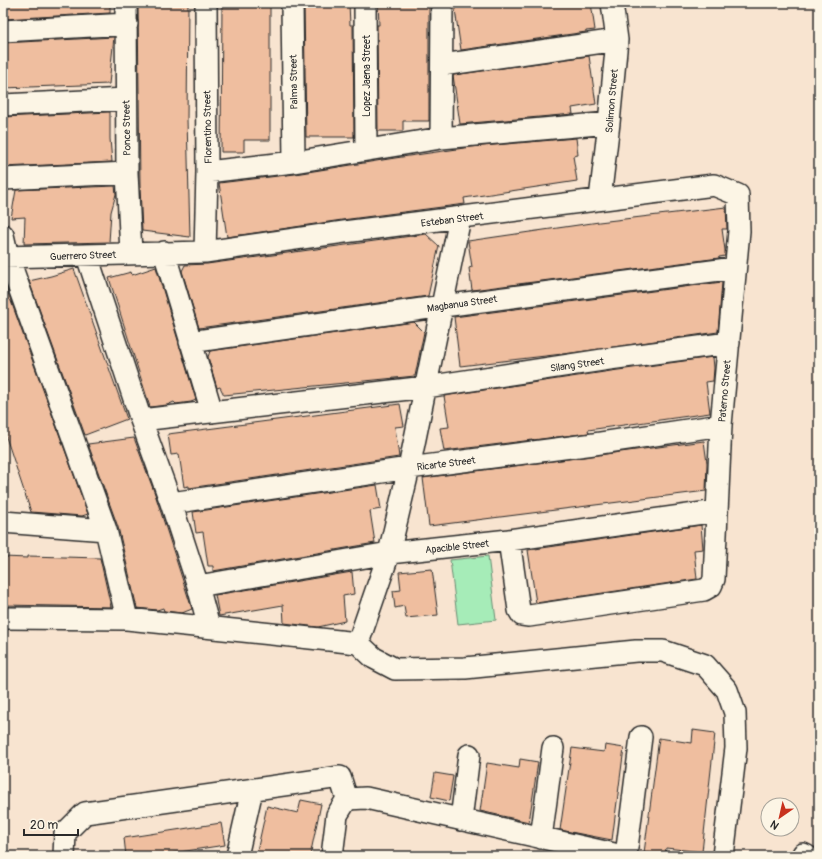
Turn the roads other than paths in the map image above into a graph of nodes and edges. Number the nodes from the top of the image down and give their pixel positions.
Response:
1 (126, 3) edge
2 (206, 3) edge
3 (292, 3) edge
4 (366, 3) edge
5 (442, 3) edge
6 (612, 3) edge
7 (127, 24) junction
8 (3, 31) edge
9 (617, 40) junction
10 (442, 64) junction
11 (126, 99) junction
12 (3, 105) edge
13 (609, 123) junction
14 (441, 138) junction
15 (366, 149) junction
16 (294, 162) junction
17 (207, 172) junction
18 (127, 173) junction
19 (3, 179) edge
20 (738, 195) joint
21 (600, 198) junction
22 (460, 218) junction
23 (3, 235) edge
24 (164, 252) junction
25 (205, 252) junction
26 (131, 253) junction
27 (87, 256) junction
28 (5, 257) edge
29 (735, 268) junction
30 (443, 306) junction
31 (190, 342) junction
32 (728, 343) junction
33 (426, 387) junction
34 (212, 412) junction
35 (141, 420) junction
36 (721, 425) junction
37 (409, 468) junction
38 (171, 503) junction
39 (717, 511) junction
40 (3, 522) edge
41 (106, 530) junction
42 (509, 540) junction
43 (389, 553) junction
44 (198, 586) junction
45 (3, 618) edge
46 (127, 620) junction
47 (209, 627) junction
48 (358, 643) junction
49 (641, 737) dead end
50 (553, 748) dead end
51 (469, 756) dead end
52 (252, 790) junction
53 (347, 799) junction
54 (461, 820) junction
55 (541, 838) junction
56 (64, 856) edge
57 (237, 856) edge
58 (332, 856) edge
59 (623, 856) edge
60 (626, 856) edge
61 (724, 856) edge

1 - 7 street, Ponce Street
2 - 17 street, Florentino Street
3 - 16 street, Palma Street
4 - 15 street, Lopez Jaena Street
5 - 10 street
6 - 9 street, Solimon Street
7 - 8 street
7 - 11 street, Ponce Street
9 - 10 street
9 - 13 street, Solimon Street
10 - 14 street
11 - 12 street
11 - 18 street, Ponce Street
13 - 14 street
13 - 21 street, Solimon Street
14 - 15 street
15 - 16 street
16 - 17 street
17 - 25 street, Florentino Street
18 - 19 street
18 - 26 street, Ponce Street
20 - 21 street, Esteban Street
20 - 29 street, Paterno Street
21 - 22 street, Esteban Street
22 - 25 street, Esteban Street
22 - 30 street
23 - 28 street
24 - 25 street, Esteban Street
24 - 26 street, Guerrero Street
24 - 31 street
26 - 27 street, Guerrero Street
27 - 28 street, Guerrero Street
27 - 35 street
28 - 41 street
29 - 30 street, Magbanua Street
29 - 32 street, Paterno Street
30 - 31 street, Magbanua Street
30 - 33 street
31 - 34 street
32 - 33 street, Silang Street
32 - 36 street, Paterno Street
33 - 34 street, Silang Street
33 - 37 street
34 - 35 street, Silang Street
35 - 38 street
36 - 37 street, Ricarte Street
36 - 39 street, Paterno Street
37 - 38 street, Ricarte Street
37 - 43 street
38 - 44 street
39 - 42 street, Apacible Street
39 - 42 street, Paterno Street
40 - 41 street
41 - 46 street
42 - 43 street, Apacible Street
43 - 44 street, Apacible Street
43 - 48 street
44 - 47 street
45 - 46 street
46 - 47 street
47 - 48 street
48 - 61 street
49 - 60 street
50 - 55 street
51 - 54 street
52 - 53 street
52 - 56 street
52 - 57 street
53 - 54 street
53 - 58 street
54 - 55 street
55 - 59 street

